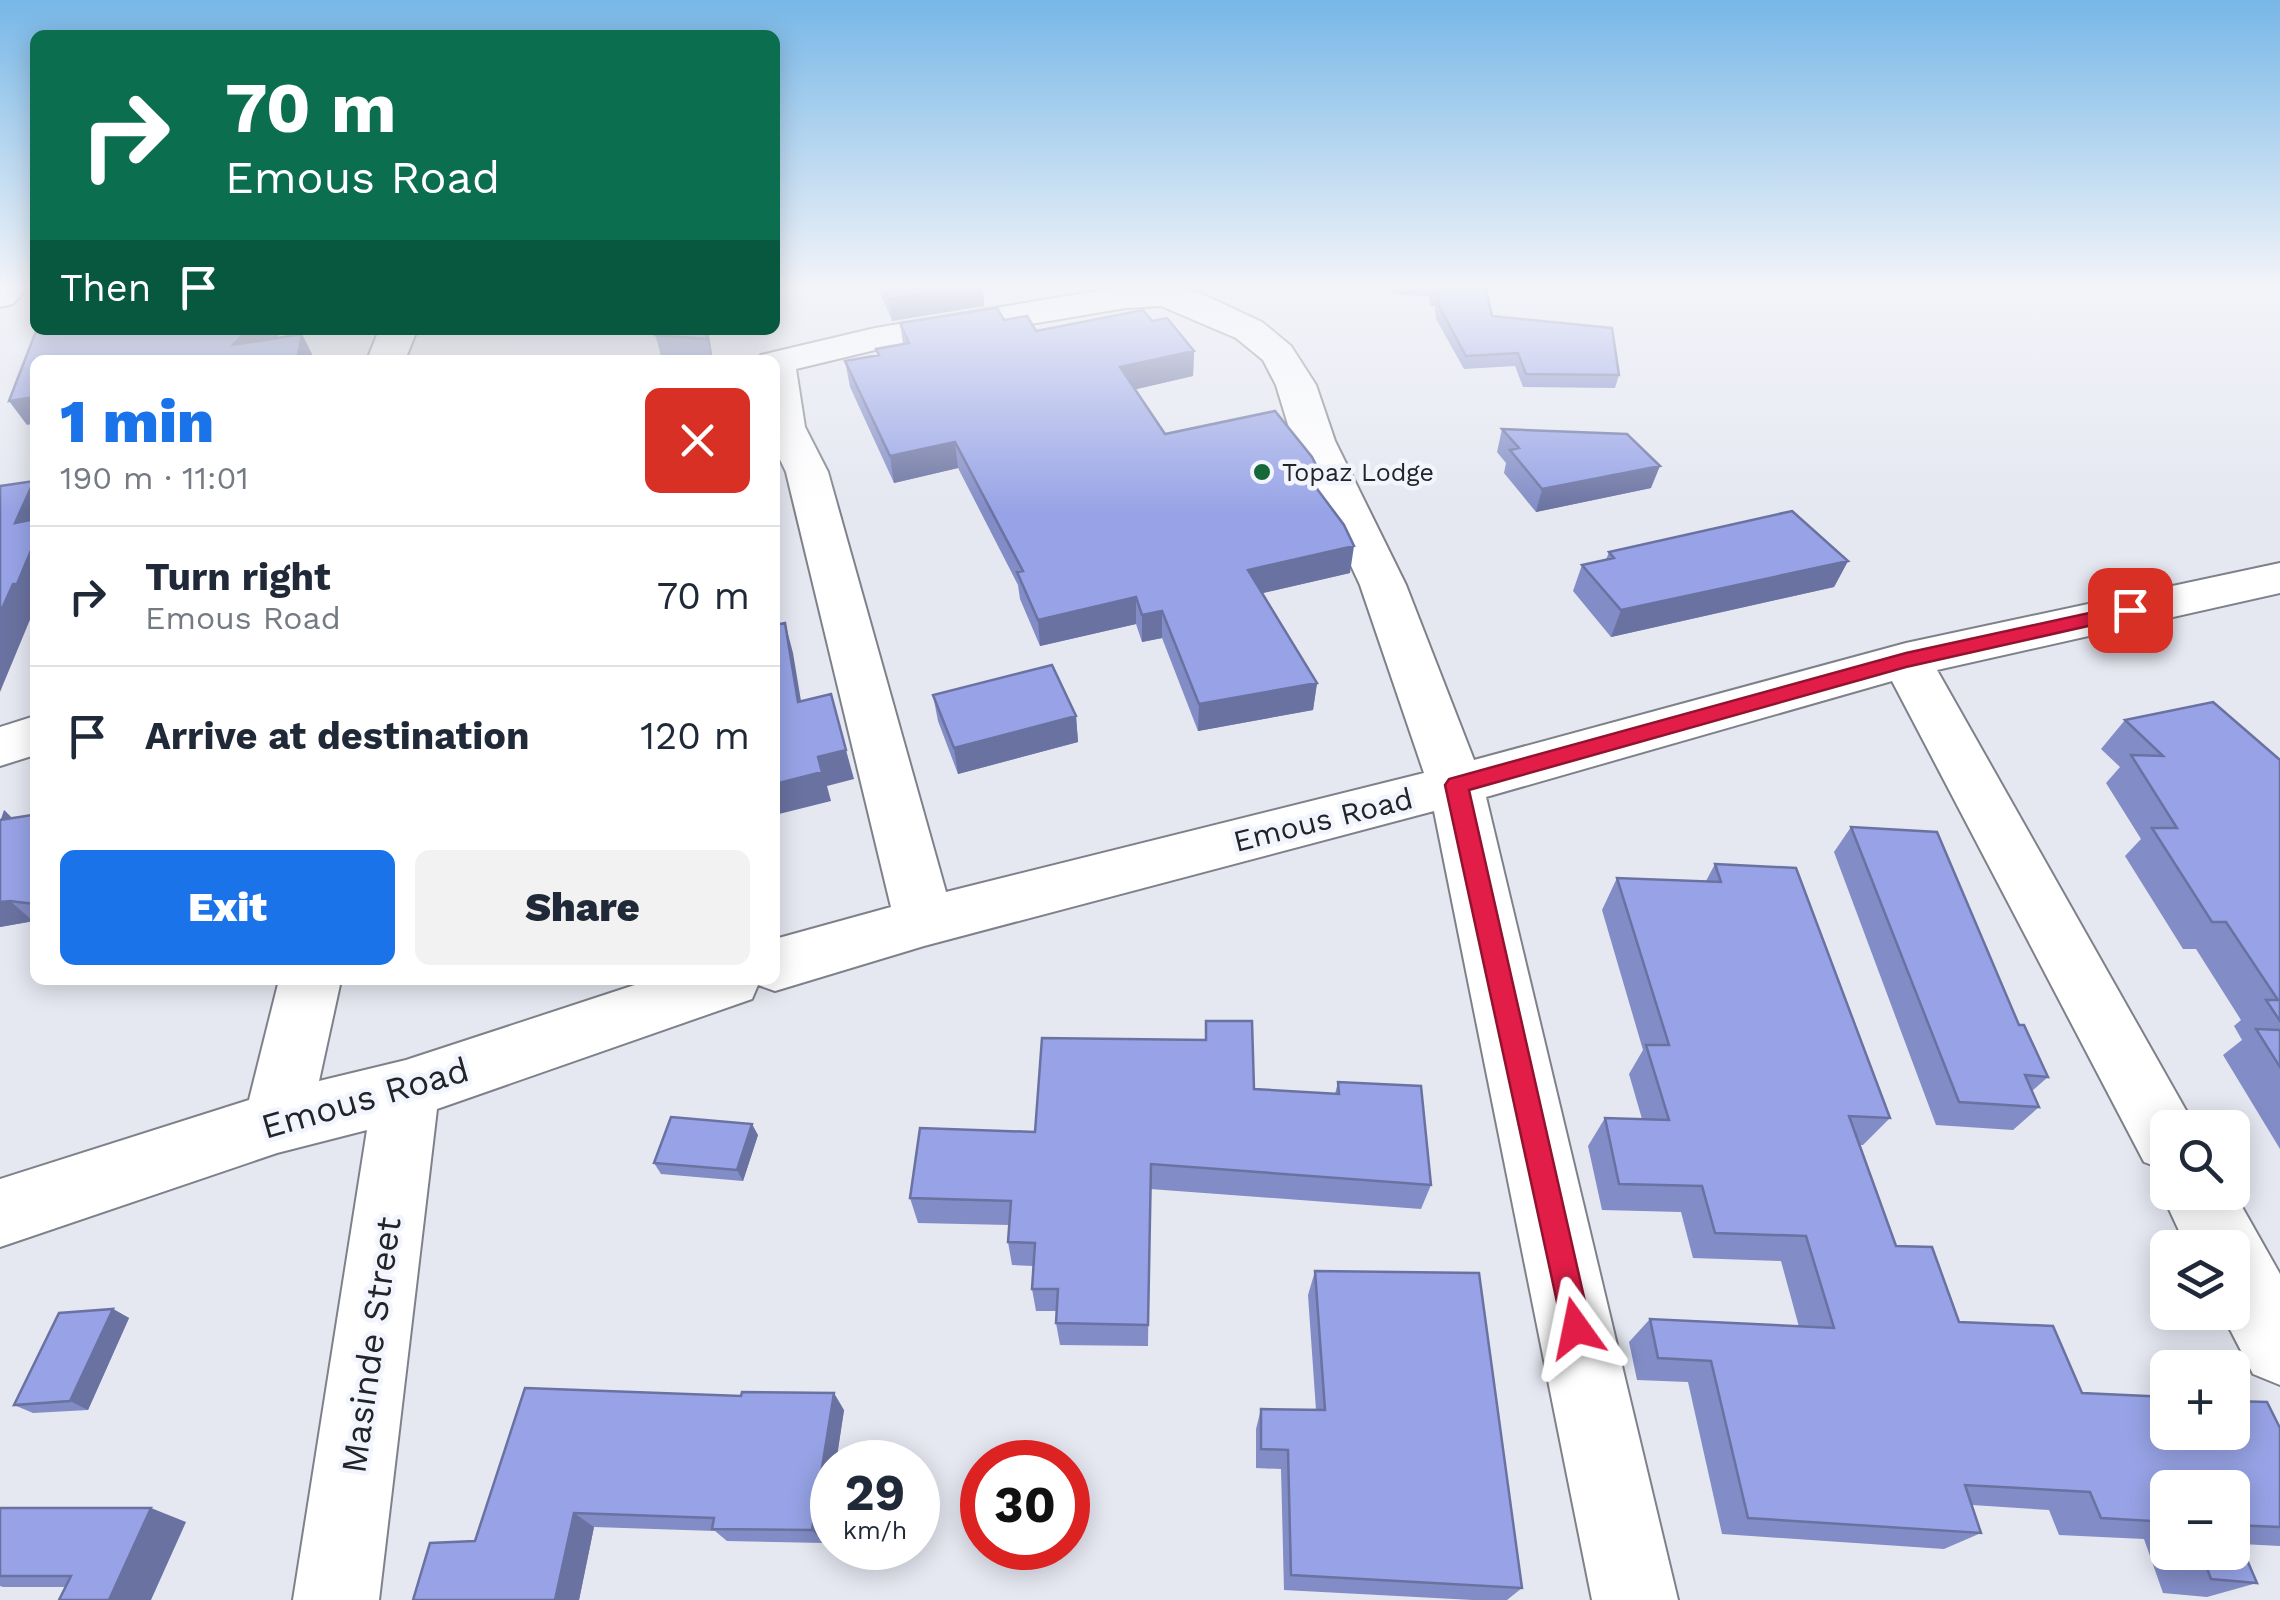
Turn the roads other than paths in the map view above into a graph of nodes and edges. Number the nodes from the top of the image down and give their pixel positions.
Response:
1 (1283, 363) edge
2 (780, 395) edge
3 (2280, 578) edge
4 (1906, 660) junction
5 (30, 738) edge
6 (0, 747) edge
7 (1456, 785) junction
8 (924, 922) junction
9 (780, 964) edge
10 (309, 985) edge
11 (715, 985) edge
12 (406, 1090) junction
13 (2152, 1110) edge
14 (278, 1122) junction
15 (0, 1213) edge
16 (2250, 1293) edge
17 (2280, 1347) edge
18 (336, 1600) edge
19 (1635, 1600) edge

1 - 7 street
2 - 8 street
3 - 4 street, Emous Road
4 - 7 street, Emous Road
4 - 13 street
5 - 6 street
7 - 8 street, Emous Road
7 - 19 street
8 - 9 street, Emous Road
10 - 14 street
11 - 12 street, Emous Road
12 - 14 street, Emous Road
12 - 18 street, Masinde Street
14 - 15 street, Emous Road
16 - 17 street

